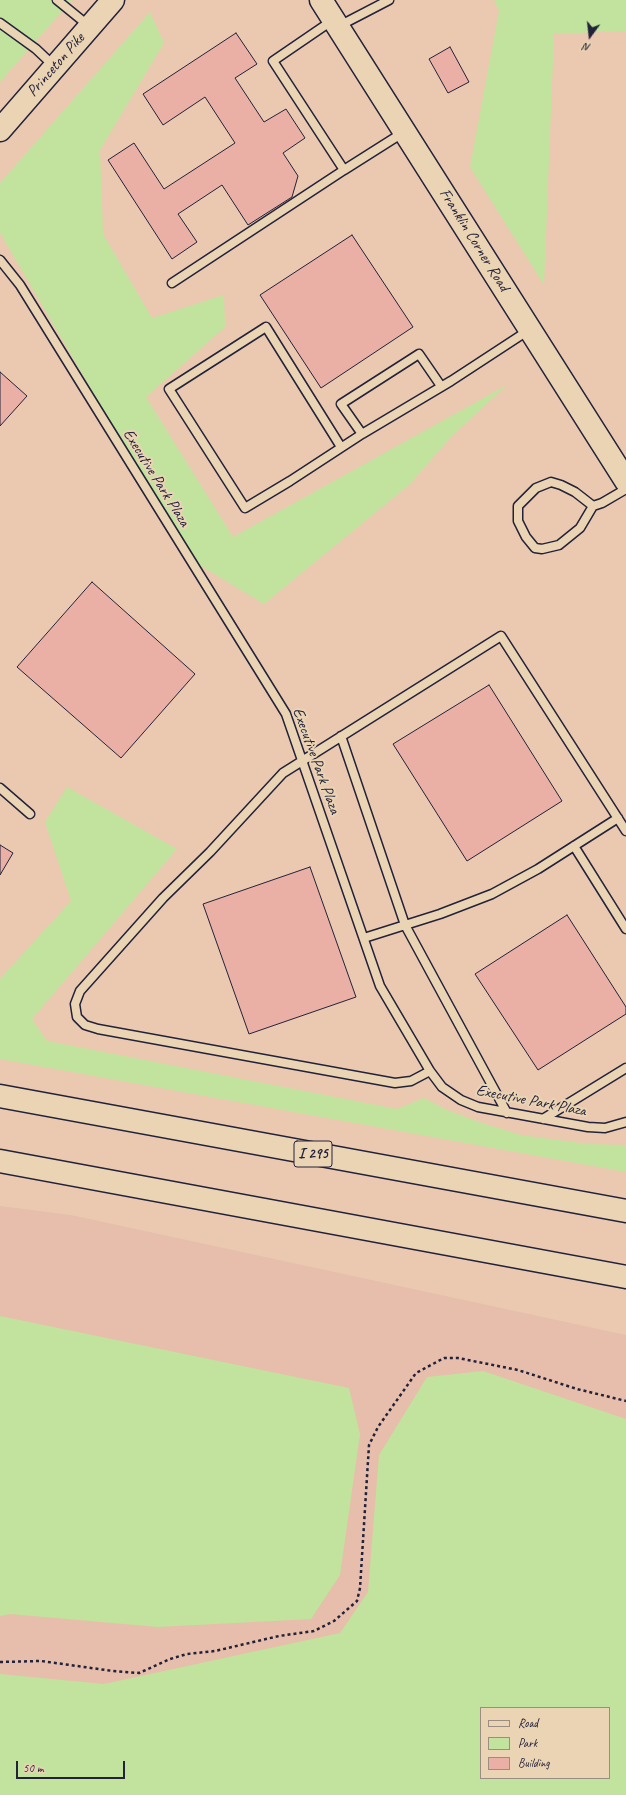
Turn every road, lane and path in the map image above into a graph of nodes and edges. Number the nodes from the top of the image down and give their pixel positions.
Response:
1 (57, 0) edge
2 (113, 0) edge
3 (322, 0) edge
4 (389, 0) edge
5 (0, 23) edge
6 (336, 23) junction
7 (89, 27) junction
8 (54, 66) junction
9 (0, 130) edge
10 (405, 132) junction
11 (344, 170) junction
12 (0, 260) edge
13 (172, 283) dead end
14 (531, 329) junction
15 (441, 386) junction
16 (362, 434) junction
17 (341, 447) junction
18 (626, 481) edge
19 (626, 489) edge
20 (593, 506) junction
21 (341, 736) junction
22 (302, 761) junction
23 (0, 788) edge
24 (30, 814) dead end
25 (618, 818) junction
26 (626, 831) edge
27 (574, 846) junction
28 (405, 925) junction
29 (626, 929) edge
30 (364, 938) junction
31 (626, 1068) edge
32 (430, 1071) junction
33 (0, 1096) edge
34 (507, 1113) junction
35 (543, 1119) junction
36 (626, 1122) edge
37 (0, 1160) edge
38 (626, 1211) edge
39 (626, 1277) edge
40 (626, 1401) edge
41 (0, 1662) edge

1 - 7 lane
2 - 7 main road, Princeton Pike
3 - 6 main road, Franklin Corner Road
4 - 6 lane
5 - 8 lane
6 - 10 main road, Franklin Corner Road
6 - 11 lane
7 - 8 main road, Princeton Pike
8 - 9 main road, Princeton Pike
10 - 11 lane
10 - 14 main road, Franklin Corner Road
11 - 13 lane
12 - 22 lane, Executive Park Plaza
14 - 15 lane
14 - 18 main road, Franklin Corner Road
15 - 16 lane
15 - 16 lane
16 - 17 lane
17 - 17 lane
19 - 20 lane
20 - 20 lane
21 - 22 lane
21 - 25 lane
21 - 28 lane
22 - 30 lane, Executive Park Plaza
22 - 32 lane
23 - 24 lane
25 - 26 lane
25 - 27 lane
27 - 28 lane
27 - 29 lane
28 - 30 lane
28 - 34 lane
30 - 32 lane, Executive Park Plaza
31 - 35 lane
32 - 34 lane, Executive Park Plaza
33 - 38 main road, I 295
34 - 35 lane, Executive Park Plaza
35 - 36 lane, Executive Park Plaza
37 - 39 main road
40 - 41 path

